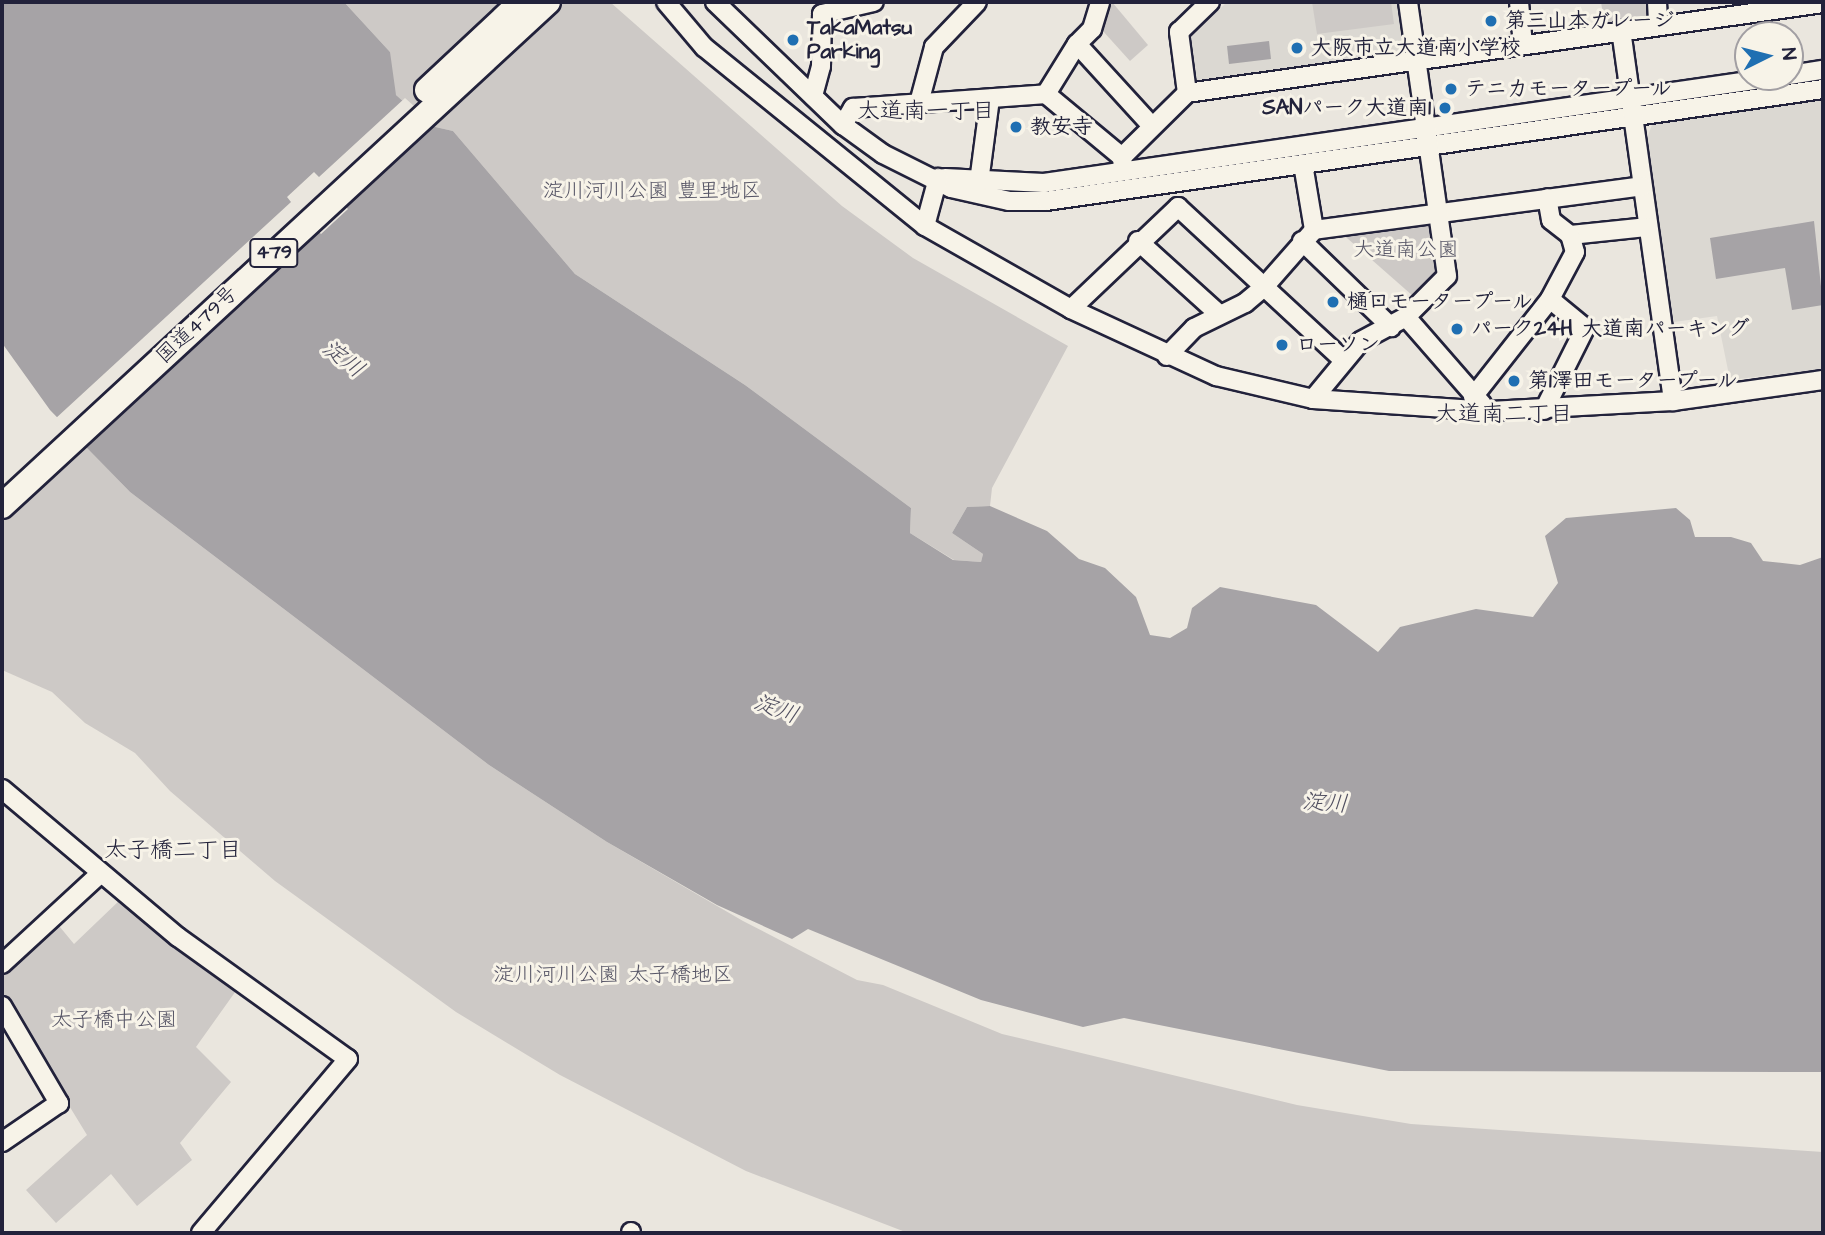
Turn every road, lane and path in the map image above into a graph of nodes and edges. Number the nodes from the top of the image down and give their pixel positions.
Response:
1 (521, 2) edge
2 (548, 2) edge
3 (666, 2) edge
4 (715, 2) edge
5 (874, 2) edge
6 (977, 2) edge
7 (1098, 2) edge
8 (1210, 2) edge
9 (1408, 2) edge
10 (1519, 2) edge
11 (1657, 2) edge
12 (1823, 3) edge
13 (820, 7) edge
14 (1752, 7) edge
15 (1658, 24) junction
16 (1621, 30) junction
17 (1077, 44) junction
18 (1523, 45) junction
19 (1416, 63) junction
20 (1823, 70) edge
21 (1804, 73) edge
22 (1734, 86) edge
23 (1823, 89) edge
24 (1187, 93) junction
25 (1046, 94) junction
26 (813, 96) junction
27 (990, 99) junction
28 (919, 103) junction
29 (1631, 107) junction
30 (1150, 124) junction
31 (843, 125) junction
32 (1427, 136) junction
33 (1303, 164) junction
34 (1123, 173) junction
35 (938, 178) junction
36 (979, 182) junction
37 (1642, 186) junction
38 (1547, 198) junction
39 (1436, 211) junction
40 (925, 226) junction
41 (1647, 227) junction
42 (1308, 235) junction
43 (1570, 236) junction
44 (1138, 241) junction
45 (1264, 287) junction
46 (1550, 299) junction
47 (1071, 309) junction
48 (1220, 315) junction
49 (1398, 322) junction
50 (1167, 356) junction
51 (1342, 359) junction
52 (1823, 380) edge
53 (1473, 397) junction
54 (1313, 399) junction
55 (1673, 401) junction
56 (1544, 410) junction
57 (1490, 411) junction
58 (2, 488) edge
59 (2, 506) edge
60 (2, 789) edge
61 (100, 874) junction
62 (2, 964) edge
63 (2, 1006) edge
64 (2, 1142) edge
65 (201, 1233) edge

1 - 58 highway, 国道479号 / 479
2 - 59 highway, 国道479号 / 479
3 - 40 street
4 - 26 street
5 - 13 street
6 - 28 street
7 - 17 street
8 - 24 street
9 - 19 street
10 - 18 street
11 - 15 street
12 - 14 street
13 - 26 street
14 - 15 street
15 - 16 street
16 - 18 street
16 - 29 street
17 - 25 street
17 - 30 street
18 - 19 street
19 - 24 street
19 - 32 street
20 - 21 street
22 - 29 street
23 - 29 street
24 - 30 street
25 - 27 street
25 - 34 street
26 - 31 street
27 - 28 street
27 - 36 street
28 - 31 street
29 - 32 street
29 - 37 street
30 - 34 street
31 - 35 street
32 - 33 street
32 - 34 street
32 - 39 street
33 - 34 street
33 - 42 street
34 - 35 street
34 - 36 street
35 - 36 street
35 - 40 street
37 - 38 street
37 - 41 street
38 - 39 street
38 - 43 street
39 - 42 street
39 - 49 street
40 - 47 street
41 - 43 street
41 - 55 street
42 - 45 street
42 - 49 street
43 - 46 street
44 - 45 street
44 - 47 street
44 - 48 street
45 - 48 street
45 - 51 street
46 - 53 street
46 - 56 street
47 - 50 street
48 - 50 street
49 - 51 street
49 - 53 street
50 - 54 street
51 - 54 street
52 - 55 street
53 - 57 street
54 - 57 street
55 - 56 street
56 - 57 street
60 - 61 street
61 - 62 street
61 - 65 street
63 - 64 street

